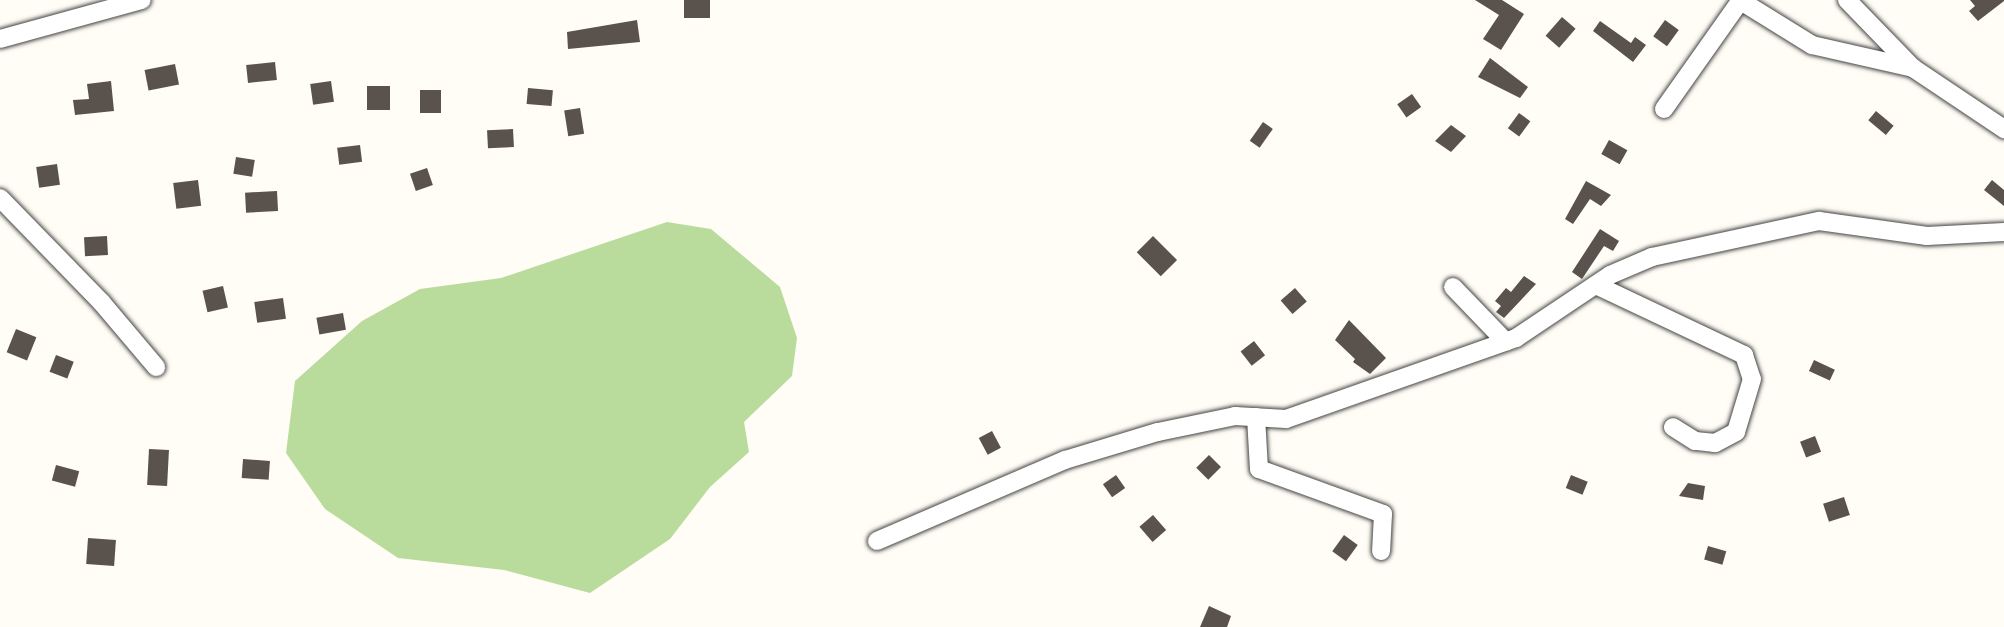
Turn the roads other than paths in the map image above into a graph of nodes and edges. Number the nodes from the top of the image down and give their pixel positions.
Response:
1 (142, 0) edge
2 (1847, 0) edge
3 (1741, 1) edge
4 (0, 38) edge
5 (1913, 68) junction
6 (1664, 109) dead end
7 (2004, 129) edge
8 (0, 198) edge
9 (2004, 232) edge
10 (1596, 285) junction
11 (1453, 287) dead end
12 (1506, 342) junction
13 (156, 367) dead end
14 (1256, 417) junction
15 (1673, 428) dead end
16 (877, 541) dead end
17 (1381, 551) dead end

1 - 4 street
2 - 5 street
3 - 5 street
3 - 6 street
5 - 7 street
8 - 13 street
9 - 10 street
10 - 12 street
10 - 15 street
11 - 12 street
12 - 14 street
14 - 16 street
14 - 17 street

